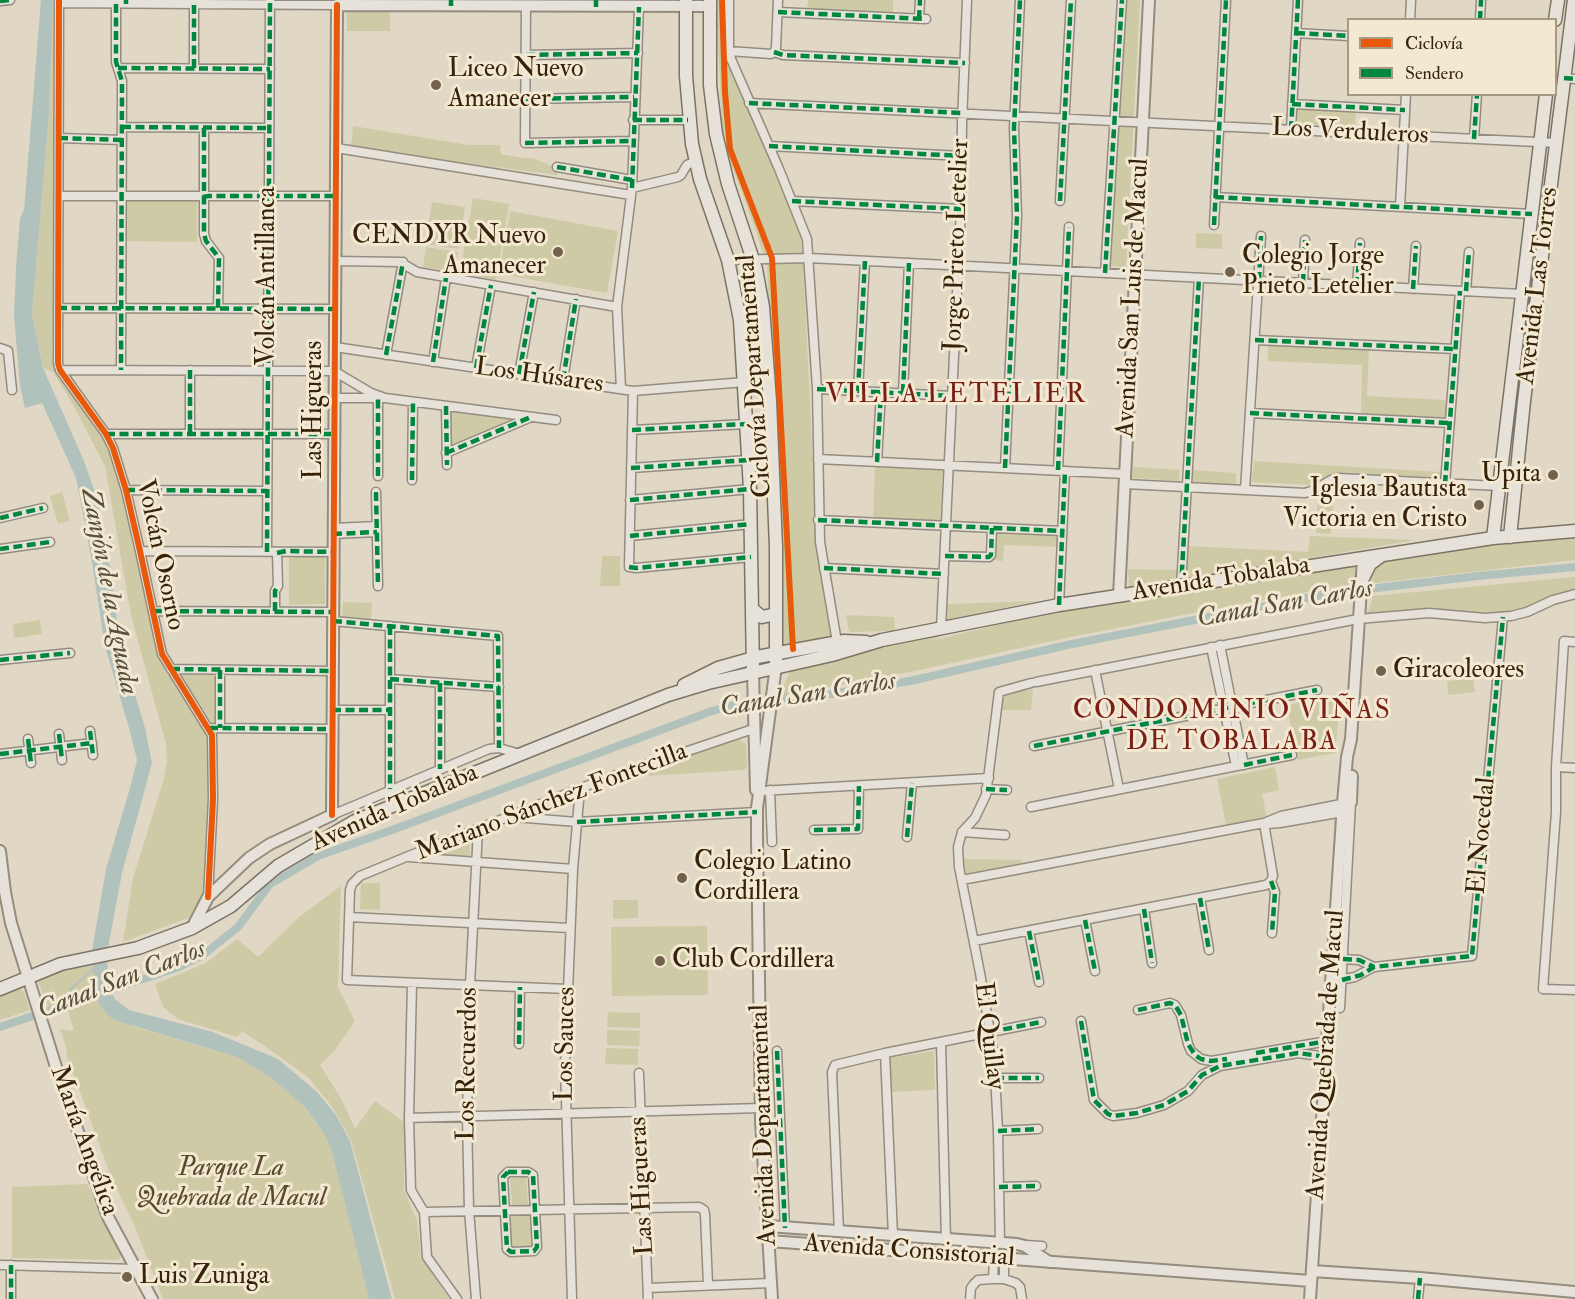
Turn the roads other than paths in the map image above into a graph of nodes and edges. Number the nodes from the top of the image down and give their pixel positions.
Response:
1 (10, 0) edge
2 (729, 0) edge
3 (778, 0) edge
4 (920, 0) edge
5 (968, 0) edge
6 (1020, 0) edge
7 (1071, 0) edge
8 (1122, 0) edge
9 (1149, 0) edge
10 (1226, 0) edge
11 (1298, 0) edge
12 (1411, 0) edge
13 (1481, 0) edge
14 (0, 1) edge
15 (59, 2) edge
16 (122, 2) edge
17 (270, 2) edge
18 (335, 3) edge
19 (382, 3) edge
20 (451, 3) edge
21 (596, 3) edge
22 (710, 3) edge
23 (194, 4) junction
24 (686, 4) edge
25 (526, 6) junction
26 (1574, 6) edge
27 (639, 7) junction
28 (1556, 9) edge
29 (778, 12) junction
30 (1410, 18) edge
31 (1480, 18) edge
32 (1296, 33) junction
33 (1347, 36) edge
34 (729, 51) junction
35 (774, 52) junction
36 (638, 53) junction
37 (525, 55) junction
38 (965, 63) junction
39 (118, 68) junction
40 (194, 68) junction
41 (270, 69) junction
42 (1570, 78) edge
43 (1406, 96) edge
44 (1476, 96) edge
45 (1546, 96) edge
46 (634, 98) junction
47 (525, 99) junction
48 (749, 103) junction
49 (1292, 104) junction
50 (1405, 110) junction
51 (962, 113) junction
52 (1014, 115) junction
53 (1065, 118) junction
54 (633, 120) junction
55 (688, 120) junction
56 (1114, 120) junction
57 (1143, 122) junction
58 (1219, 126) junction
59 (122, 127) junction
60 (204, 128) junction
61 (269, 128) junction
62 (1291, 130) junction
63 (1404, 135) junction
64 (59, 138) junction
65 (1474, 139) junction
66 (122, 140) junction
67 (633, 141) junction
68 (1541, 142) junction
69 (1557, 143) junction
70 (769, 146) junction
71 (336, 148) junction
72 (962, 156) junction
73 (695, 160) junction
74 (557, 167) dead end
75 (632, 188) junction
76 (58, 196) junction
77 (269, 196) junction
78 (336, 196) junction
79 (122, 197) junction
80 (203, 197) junction
81 (1215, 197) junction
82 (792, 201) junction
83 (1060, 201) dead end
84 (1400, 207) junction
85 (961, 209) junction
86 (1532, 214) junction
87 (1214, 225) dead end
88 (1069, 227) dead end
89 (1261, 236) dead end
90 (1305, 240) dead end
91 (1360, 243) dead end
92 (1416, 246) dead end
93 (1469, 252) dead end
94 (753, 258) junction
95 (809, 258) junction
96 (728, 260) junction
97 (335, 261) junction
98 (865, 261) junction
99 (403, 262) junction
100 (909, 263) junction
101 (958, 265) junction
102 (1014, 268) junction
103 (1066, 271) junction
104 (1105, 273) junction
105 (1135, 274) junction
106 (446, 278) junction
107 (1199, 278) junction
108 (1259, 281) junction
109 (1303, 283) junction
110 (490, 285) junction
111 (1357, 286) junction
112 (1413, 289) junction
113 (1463, 291) junction
114 (534, 292) junction
115 (1522, 294) junction
116 (576, 299) junction
117 (617, 307) junction
118 (58, 308) junction
119 (121, 308) junction
120 (218, 308) junction
121 (268, 308) junction
122 (335, 309) junction
123 (1255, 340) junction
124 (334, 347) junction
125 (0, 348) edge
126 (1455, 349) junction
127 (386, 355) junction
128 (433, 362) junction
129 (476, 368) junction
130 (60, 370) junction
131 (121, 370) junction
132 (190, 370) junction
133 (268, 371) junction
134 (334, 371) junction
135 (519, 374) junction
136 (563, 380) junction
137 (745, 382) junction
138 (621, 389) junction
139 (817, 389) junction
140 (12, 390) dead end
141 (633, 391) junction
142 (858, 391) junction
143 (881, 392) junction
144 (903, 393) junction
145 (952, 396) junction
146 (334, 398) junction
147 (382, 398) junction
148 (1509, 399) junction
149 (1524, 401) junction
150 (413, 402) junction
151 (446, 406) junction
152 (1250, 413) junction
153 (531, 417) junction
154 (555, 420) dead end
155 (1449, 423) junction
156 (747, 424) junction
157 (632, 430) junction
158 (106, 434) junction
159 (190, 434) junction
160 (334, 434) junction
161 (267, 435) junction
162 (446, 453) junction
163 (818, 459) junction
164 (748, 460) junction
165 (877, 462) junction
166 (447, 465) dead end
167 (949, 465) junction
168 (631, 468) junction
169 (1005, 468) junction
170 (1061, 470) junction
171 (378, 476) dead end
172 (1125, 479) junction
173 (412, 480) dead end
174 (1445, 484) junction
175 (1499, 486) junction
176 (1186, 487) junction
177 (750, 489) junction
178 (126, 490) junction
179 (1245, 490) junction
180 (267, 491) junction
181 (376, 492) dead end
182 (630, 500) junction
183 (43, 508) dead end
184 (0, 518) edge
185 (818, 520) junction
186 (751, 524) junction
187 (946, 526) junction
188 (992, 528) junction
189 (377, 529) junction
190 (334, 531) junction
191 (1062, 531) junction
192 (1575, 531) edge
193 (630, 536) junction
194 (1510, 537) junction
195 (1493, 538) junction
196 (50, 542) dead end
197 (0, 549) edge
198 (140, 551) junction
199 (267, 552) junction
200 (333, 552) junction
201 (277, 553) junction
202 (1384, 555) junction
203 (945, 556) junction
204 (751, 557) junction
205 (1363, 558) junction
206 (1343, 561) junction
207 (824, 568) junction
208 (944, 574) junction
209 (1361, 583) junction
210 (378, 586) dead end
211 (1181, 587) junction
212 (1575, 594) edge
213 (1119, 596) junction
214 (1059, 605) junction
215 (752, 609) junction
216 (153, 611) junction
217 (274, 611) junction
218 (776, 614) junction
219 (333, 616) junction
220 (1503, 617) junction
221 (1359, 619) junction
222 (390, 626) junction
223 (941, 628) junction
224 (837, 642) junction
225 (1575, 642) edge
226 (870, 643) junction
227 (1216, 646) junction
228 (777, 652) junction
229 (70, 653) dead end
230 (753, 658) junction
231 (0, 660) edge
232 (776, 666) junction
233 (171, 669) junction
234 (220, 670) junction
235 (333, 670) junction
236 (1095, 670) junction
237 (753, 672) junction
238 (390, 679) junction
239 (440, 683) junction
240 (499, 687) junction
241 (1317, 690) dead end
242 (668, 695) junction
243 (1228, 708) junction
244 (332, 710) junction
245 (390, 710) junction
246 (209, 728) junction
247 (220, 728) junction
248 (332, 729) junction
249 (753, 729) junction
250 (90, 731) dead end
251 (1108, 732) junction
252 (59, 734) dead end
253 (28, 739) dead end
254 (92, 743) junction
255 (60, 747) junction
256 (1034, 747) dead end
257 (499, 748) junction
258 (30, 750) junction
259 (0, 754) edge
260 (520, 754) junction
261 (93, 755) dead end
262 (1292, 755) dead end
263 (62, 760) dead end
264 (31, 763) dead end
265 (1240, 766) junction
266 (1556, 767) junction
267 (1575, 768) edge
268 (440, 769) junction
269 (988, 778) junction
270 (912, 783) junction
271 (859, 786) junction
272 (390, 789) junction
273 (580, 789) junction
274 (986, 789) junction
275 (1119, 789) junction
276 (1007, 790) dead end
277 (765, 791) junction
278 (1346, 805) junction
279 (1031, 807) dead end
280 (757, 810) junction
281 (332, 815) junction
282 (510, 816) junction
283 (577, 822) junction
284 (1264, 823) junction
285 (478, 829) junction
286 (814, 830) dead end
287 (963, 832) junction
288 (1005, 835) dead end
289 (907, 837) dead end
290 (772, 842) dead end
291 (0, 851) edge
292 (406, 857) junction
293 (476, 861) junction
294 (1, 866) edge
295 (211, 869) junction
296 (573, 869) junction
297 (962, 880) junction
298 (1272, 882) junction
299 (220, 885) junction
300 (208, 897) junction
301 (1200, 898) junction
302 (1144, 909) junction
303 (349, 917) junction
304 (209, 920) junction
305 (1085, 920) junction
306 (473, 923) junction
307 (192, 928) junction
308 (570, 928) junction
309 (1029, 931) junction
310 (1272, 933) dead end
311 (974, 941) junction
312 (1209, 950) dead end
313 (1346, 959) junction
314 (1152, 963) dead end
315 (1374, 967) junction
316 (1095, 971) dead end
317 (29, 976) junction
318 (1341, 980) junction
319 (1039, 982) dead end
320 (412, 983) junction
321 (470, 985) junction
322 (520, 987) junction
323 (0, 989) edge
324 (568, 989) junction
325 (1575, 990) edge
326 (1340, 1008) dead end
327 (1138, 1010) dead end
328 (1081, 1021) dead end
329 (1041, 1022) dead end
330 (990, 1032) junction
331 (1328, 1041) junction
332 (940, 1043) junction
333 (519, 1044) dead end
334 (777, 1051) dead end
335 (885, 1053) junction
336 (1327, 1057) junction
337 (1201, 1059) junction
338 (639, 1073) dead end
339 (1202, 1075) junction
340 (996, 1078) junction
341 (1039, 1078) dead end
342 (761, 1108) junction
343 (640, 1112) junction
344 (565, 1114) junction
345 (467, 1117) junction
346 (409, 1118) junction
347 (1038, 1129) dead end
348 (998, 1131) junction
349 (1036, 1185) dead end
350 (999, 1187) junction
351 (568, 1208) junction
352 (644, 1208) junction
353 (535, 1209) junction
354 (469, 1210) junction
355 (505, 1210) junction
356 (424, 1212) junction
357 (768, 1226) junction
358 (785, 1228) junction
359 (803, 1229) junction
360 (838, 1232) junction
361 (893, 1236) junction
362 (946, 1240) junction
363 (769, 1241) junction
364 (1000, 1243) junction
365 (803, 1244) junction
366 (1042, 1246) dead end
367 (1026, 1247) junction
368 (958, 1256) junction
369 (999, 1259) junction
370 (1022, 1261) junction
371 (1049, 1262) junction
372 (0, 1265) edge
373 (11, 1265) junction
374 (135, 1269) junction
375 (1311, 1276) junction
376 (1420, 1278) junction
377 (993, 1279) junction
378 (1004, 1279) junction
379 (771, 1283) junction
380 (708, 1285) junction
381 (648, 1288) junction
382 (1575, 1292) edge
383 (11, 1299) edge
384 (152, 1299) edge
385 (457, 1299) edge
386 (476, 1299) edge
387 (572, 1299) edge
388 (648, 1299) edge
389 (772, 1299) edge
390 (970, 1299) edge
391 (1022, 1299) edge
392 (1310, 1299) edge
393 (1418, 1299) edge

1 - 14 street
2 - 34 street
3 - 29 street
4 - 29 street
5 - 38 street, Jorge Prieto Letelier
6 - 52 street
7 - 53 street
8 - 56 street
9 - 57 street, Avenida San Luis de Macul
10 - 58 street
11 - 32 street
12 - 30 street
13 - 31 street
15 - 16 street
15 - 64 street
16 - 23 street
16 - 39 street
17 - 18 street
17 - 23 street
17 - 41 street, Volcán Antillanca
18 - 19 street
18 - 71 street, Las Higueras
19 - 20 street
20 - 25 street
21 - 25 street
21 - 27 street
22 - 24 street
22 - 94 main road, Avenida Departamental
23 - 40 street
24 - 27 street
24 - 55 main road, Avenida Departamental
25 - 37 street
26 - 28 street
26 - 42 main road, Avenida Las Torres
27 - 36 street
29 - 35 street
32 - 33 street
32 - 49 street
34 - 35 street
34 - 48 street
35 - 38 street
36 - 37 street
36 - 46 street
37 - 47 street
38 - 51 street, Jorge Prieto Letelier
39 - 40 street
39 - 59 street
40 - 41 street
41 - 61 street, Volcán Antillanca
42 - 69 main road, Avenida Las Torres
43 - 50 street
44 - 65 street
45 - 68 main road, Avenida Las Torres
46 - 47 street
46 - 54 street
47 - 67 street
48 - 51 street, Los Verduleros
48 - 70 street
49 - 50 street
49 - 62 street
50 - 63 street
51 - 52 street, Los Verduleros
51 - 72 street, Jorge Prieto Letelier
52 - 53 street, Los Verduleros
52 - 102 street
53 - 56 street, Los Verduleros
53 - 83 street
54 - 55 street
54 - 67 street
55 - 73 main road, Avenida Departamental
56 - 57 street, Los Verduleros
56 - 104 street
57 - 58 street, Los Verduleros
57 - 105 street, Avenida San Luis de Macul
58 - 62 street, Los Verduleros
58 - 81 street
59 - 60 street
59 - 66 street
60 - 61 street
60 - 80 street
61 - 77 street, Volcán Antillanca
62 - 63 street, Los Verduleros
63 - 65 street, Los Verduleros
63 - 84 street
64 - 66 street
64 - 76 street
65 - 68 street, Los Verduleros
66 - 79 street
67 - 75 street
68 - 69 street, Los Verduleros
68 - 86 main road, Avenida Las Torres
69 - 149 main road, Avenida Las Torres
70 - 72 street
70 - 82 street
71 - 75 street
71 - 78 street, Las Higueras
72 - 85 street, Jorge Prieto Letelier
73 - 75 street
73 - 96 main road, Avenida Departamental
74 - 75 street
75 - 117 street
76 - 79 street
76 - 118 street
77 - 78 street
77 - 80 street
77 - 121 street, Volcán Antillanca
78 - 97 street, Las Higueras
79 - 80 street
79 - 119 street
80 - 120 street
81 - 84 street
81 - 87 street
82 - 85 street
82 - 95 street
84 - 86 street
85 - 101 street, Jorge Prieto Letelier
86 - 115 main road, Avenida Las Torres
88 - 103 street
89 - 108 street
90 - 109 street
91 - 111 street
92 - 112 street
93 - 113 street
94 - 95 street
94 - 96 street
94 - 218 main road, Avenida Departamental
95 - 98 street
95 - 139 street
96 - 137 main road, Avenida Departamental
97 - 99 street
97 - 122 street, Las Higueras
98 - 100 street
98 - 142 street
99 - 106 street
99 - 127 street
100 - 101 street
100 - 144 street
101 - 102 street
101 - 145 street, Jorge Prieto Letelier
102 - 103 street
102 - 169 street
103 - 104 street
103 - 170 street
104 - 105 street
105 - 107 street
105 - 172 street, Avenida San Luis de Macul
106 - 110 street
106 - 128 street
107 - 108 street
107 - 176 street
108 - 109 street
108 - 123 street
109 - 111 street
110 - 114 street
110 - 129 street
111 - 112 street
112 - 113 street
113 - 115 street
113 - 126 street
114 - 116 street
114 - 135 street
115 - 148 main road, Avenida Las Torres
116 - 117 street
116 - 136 street
117 - 138 street
118 - 119 street
118 - 130 street
119 - 120 street
119 - 131 street
120 - 121 street
121 - 122 street
121 - 133 street, Volcán Antillanca
122 - 124 street, Las Higueras
123 - 126 street
123 - 152 street
124 - 127 street, Los Húsares
124 - 134 street, Las Higueras
125 - 140 street
126 - 155 street
127 - 128 street, Los Húsares
128 - 129 street, Los Húsares
129 - 135 street, Los Húsares
130 - 131 street
130 - 158 street, Volcán Osorno
131 - 132 street
132 - 133 street
132 - 159 street
133 - 134 street
133 - 161 street, Volcán Antillanca
134 - 146 street, Las Higueras
134 - 147 street
135 - 136 street, Los Húsares
136 - 138 street, Los Húsares
137 - 141 street, Los Húsares
137 - 156 main road, Avenida Departamental
138 - 141 street, Los Húsares
139 - 142 street
139 - 163 street
141 - 157 street
142 - 143 street
143 - 144 street
143 - 165 street
144 - 145 street
145 - 167 street, Jorge Prieto Letelier
146 - 147 street
146 - 160 street, Las Higueras
147 - 150 street
147 - 171 street
148 - 149 main road
148 - 175 main road, Avenida Las Torres
149 - 194 main road, Avenida Las Torres
150 - 151 street
150 - 173 street
151 - 153 street
151 - 162 street
152 - 155 street
152 - 179 street
153 - 154 street
153 - 162 street
155 - 174 street
156 - 157 street
156 - 164 main road, Avenida Departamental
157 - 168 street
158 - 159 street
158 - 178 street, Volcán Osorno
159 - 161 street
160 - 161 street
160 - 190 street, Las Higueras
161 - 180 street, Volcán Antillanca
162 - 166 street
163 - 165 street
163 - 185 street
164 - 168 street
164 - 177 main road, Avenida Departamental
165 - 167 street
167 - 169 street
167 - 187 street, Jorge Prieto Letelier
168 - 182 street
169 - 170 street
170 - 172 street
170 - 191 street
172 - 176 street
172 - 213 street, Avenida San Luis de Macul
174 - 175 street
174 - 179 street
175 - 195 main road, Avenida Las Torres
176 - 179 street
176 - 211 street
177 - 182 street
177 - 186 main road, Avenida Departamental
178 - 180 street
178 - 198 street, Volcán Osorno
180 - 199 street, Volcán Antillanca
181 - 189 street
182 - 193 street
183 - 184 street
185 - 187 street
185 - 207 street
186 - 193 street
186 - 204 main road, Avenida Departamental
187 - 188 street
187 - 203 street, Jorge Prieto Letelier
188 - 191 street
188 - 203 street
189 - 190 street
189 - 210 street
190 - 200 street, Las Higueras
191 - 214 street
192 - 194 main road, Avenida Tobalaba
193 - 204 street
194 - 195 main road, Avenida Tobalaba
195 - 202 main road, Avenida Tobalaba
196 - 197 street
198 - 199 street
198 - 216 street, Volcán Osorno
199 - 201 street
200 - 201 street
200 - 219 street, Las Higueras
201 - 217 street
202 - 205 main road, Avenida Tobalaba
202 - 209 main road
203 - 208 street, Jorge Prieto Letelier
204 - 215 main road, Avenida Departamental
205 - 206 main road, Avenida Tobalaba
205 - 209 street, Avenida Quebrada de Macul
206 - 209 main road
206 - 211 main road, Avenida Tobalaba
207 - 208 street
207 - 224 street
208 - 223 street, Jorge Prieto Letelier
209 - 221 street, Avenida Quebrada de Macul
211 - 213 main road, Avenida Tobalaba
212 - 220 street
213 - 214 main road, Avenida Tobalaba
214 - 223 main road, Avenida Tobalaba
215 - 218 main road
215 - 230 main road, Avenida Departamental
216 - 217 street
216 - 233 street, Volcán Osorno
217 - 219 street
218 - 228 main road, Avenida Departamental
219 - 222 street
219 - 235 street, Las Higueras
220 - 221 street
220 - 315 street, El Nocedal
221 - 227 street
221 - 278 street, Avenida Quebrada de Macul
222 - 238 street
222 - 240 street
223 - 226 main road, Avenida Tobalaba
224 - 226 main road, Avenida Tobalaba
224 - 228 main road, Avenida Tobalaba
225 - 266 street
226 - 232 main road, Avenida Tobalaba
227 - 236 street
227 - 243 street
228 - 230 main road, Avenida Tobalaba
228 - 232 main road, Avenida Departamental
229 - 231 street
230 - 237 main road, Avenida Departamental
230 - 242 main road, Avenida Tobalaba
232 - 237 main road, Avenida Tobalaba
232 - 277 street, Avenida Departamental
233 - 234 street
233 - 246 street, Volcán Osorno
234 - 235 street
234 - 247 street
235 - 244 street, Las Higueras
236 - 251 street
236 - 269 street, El Quillay
237 - 242 main road, Avenida Tobalaba
237 - 249 street, Avenida Departamental
238 - 239 street
238 - 245 street
239 - 240 street
239 - 268 street
240 - 257 street
241 - 243 street
242 - 260 main road, Avenida Tobalaba
243 - 251 street
243 - 265 street
244 - 245 street
244 - 248 street, Las Higueras
245 - 272 street
246 - 247 street
246 - 295 street, Volcán Osorno
247 - 248 street
248 - 281 street, Las Higueras
249 - 273 street, Mariano Sánchez Fontecilla
249 - 280 street, Avenida Departamental
250 - 254 street
251 - 256 street
251 - 275 street
252 - 255 street
253 - 258 street
254 - 255 street
254 - 261 street
255 - 258 street
255 - 263 street
257 - 260 street
257 - 268 street
258 - 259 street
258 - 264 street
260 - 304 main road, Avenida Tobalaba
262 - 265 street
265 - 275 street
266 - 267 street
266 - 325 street
268 - 272 street
269 - 270 street
269 - 274 street, El Quillay
270 - 271 street
270 - 289 street
271 - 277 street
271 - 286 street
272 - 281 street
273 - 282 street, Mariano Sánchez Fontecilla
273 - 283 street, Los Sauces
274 - 276 street
274 - 287 street, El Quillay
275 - 279 street
277 - 280 street, Avenida Departamental
277 - 290 street
278 - 284 street
278 - 313 street, Avenida Quebrada de Macul
278 - 318 street, Avenida Quebrada de Macul
280 - 283 street
280 - 342 street, Avenida Departamental
281 - 299 street
282 - 283 street
282 - 285 street, Mariano Sánchez Fontecilla
283 - 296 street, Los Sauces
284 - 297 street
284 - 298 street
285 - 292 street, Mariano Sánchez Fontecilla
285 - 293 street, Los Recuerdos
287 - 288 street
287 - 297 street, El Quillay
291 - 294 street, María Angélica
292 - 293 street
292 - 303 street, Mariano Sánchez Fontecilla
293 - 296 street
293 - 306 street, Los Recuerdos
294 - 317 street, María Angélica
295 - 299 street
295 - 300 street, Volcán Osorno
296 - 308 street, Los Sauces
297 - 311 street, El Quillay
298 - 301 street
298 - 310 street
299 - 300 street
299 - 304 street
300 - 307 street
301 - 302 street
301 - 312 street
302 - 305 street
302 - 314 street
303 - 306 street
303 - 320 street
304 - 307 main road, Avenida Tobalaba
305 - 309 street
305 - 316 street
306 - 308 street
306 - 321 street, Los Recuerdos
307 - 317 main road, Avenida Tobalaba
308 - 324 street, Los Sauces
309 - 311 street
309 - 319 street
311 - 330 street, El Quillay
313 - 315 street, El Nocedal
313 - 318 street, Avenida Quebrada de Macul
315 - 318 street, El Nocedal
317 - 323 main road, Avenida Tobalaba
317 - 374 street, María Angélica
318 - 326 street, Avenida Quebrada de Macul
318 - 331 street, Avenida Quebrada de Macul
320 - 321 street
320 - 346 street
321 - 322 street
321 - 345 street, Los Recuerdos
322 - 324 street
322 - 333 street
324 - 344 street, Los Sauces
327 - 337 street
328 - 339 street
329 - 330 street
330 - 332 street
330 - 340 street, El Quillay
331 - 336 street, Avenida Quebrada de Macul
331 - 337 street
332 - 335 street
332 - 362 street
334 - 358 street, Avenida Departamental
335 - 360 street
335 - 361 street
336 - 339 street
336 - 375 street, Avenida Quebrada de Macul
337 - 339 street
338 - 343 street, Las Higueras
340 - 341 street
340 - 348 street, El Quillay
342 - 343 street
342 - 357 street, Avenida Departamental
343 - 344 street
343 - 352 street, Las Higueras
344 - 345 street
344 - 351 street, Los Sauces
345 - 346 street
345 - 354 street, Los Recuerdos
346 - 356 street
347 - 348 street
348 - 350 street, El Quillay
349 - 350 street
350 - 364 street, El Quillay
351 - 352 street
351 - 353 street
351 - 387 street, Los Sauces
352 - 380 street
352 - 381 street, Las Higueras
353 - 355 street
353 - 355 street
353 - 355 street
354 - 355 street
354 - 356 street
354 - 386 street, Los Recuerdos
356 - 385 street
357 - 358 street, Avenida Consistorial
357 - 363 street, Avenida Departamental
358 - 359 street, Avenida Consistorial
359 - 360 street, Avenida Consistorial
359 - 365 street
360 - 361 street, Avenida Consistorial
361 - 362 street, Avenida Consistorial
362 - 364 street, Avenida Consistorial
362 - 368 street
363 - 365 street, Avenida Consistorial
363 - 379 street, Avenida Departamental
364 - 367 street, Avenida Consistorial
365 - 368 street, Avenida Consistorial
366 - 367 street, Avenida Consistorial
367 - 370 street
367 - 371 street, Avenida Consistorial
368 - 369 street, Avenida Consistorial
369 - 370 street, Avenida Consistorial
369 - 377 street
369 - 378 street
370 - 371 street, Avenida Consistorial
371 - 375 street, Avenida Consistorial
372 - 373 street
373 - 374 street
373 - 383 street
374 - 384 street, María Angélica
375 - 376 street, Avenida Consistorial
375 - 392 street, Avenida Quebrada de Macul
376 - 382 street, Avenida Consistorial
376 - 393 street
377 - 378 street
377 - 390 street
378 - 391 street
379 - 380 street
379 - 389 street, Avenida Departamental
380 - 381 street
381 - 388 street, Las Higueras

